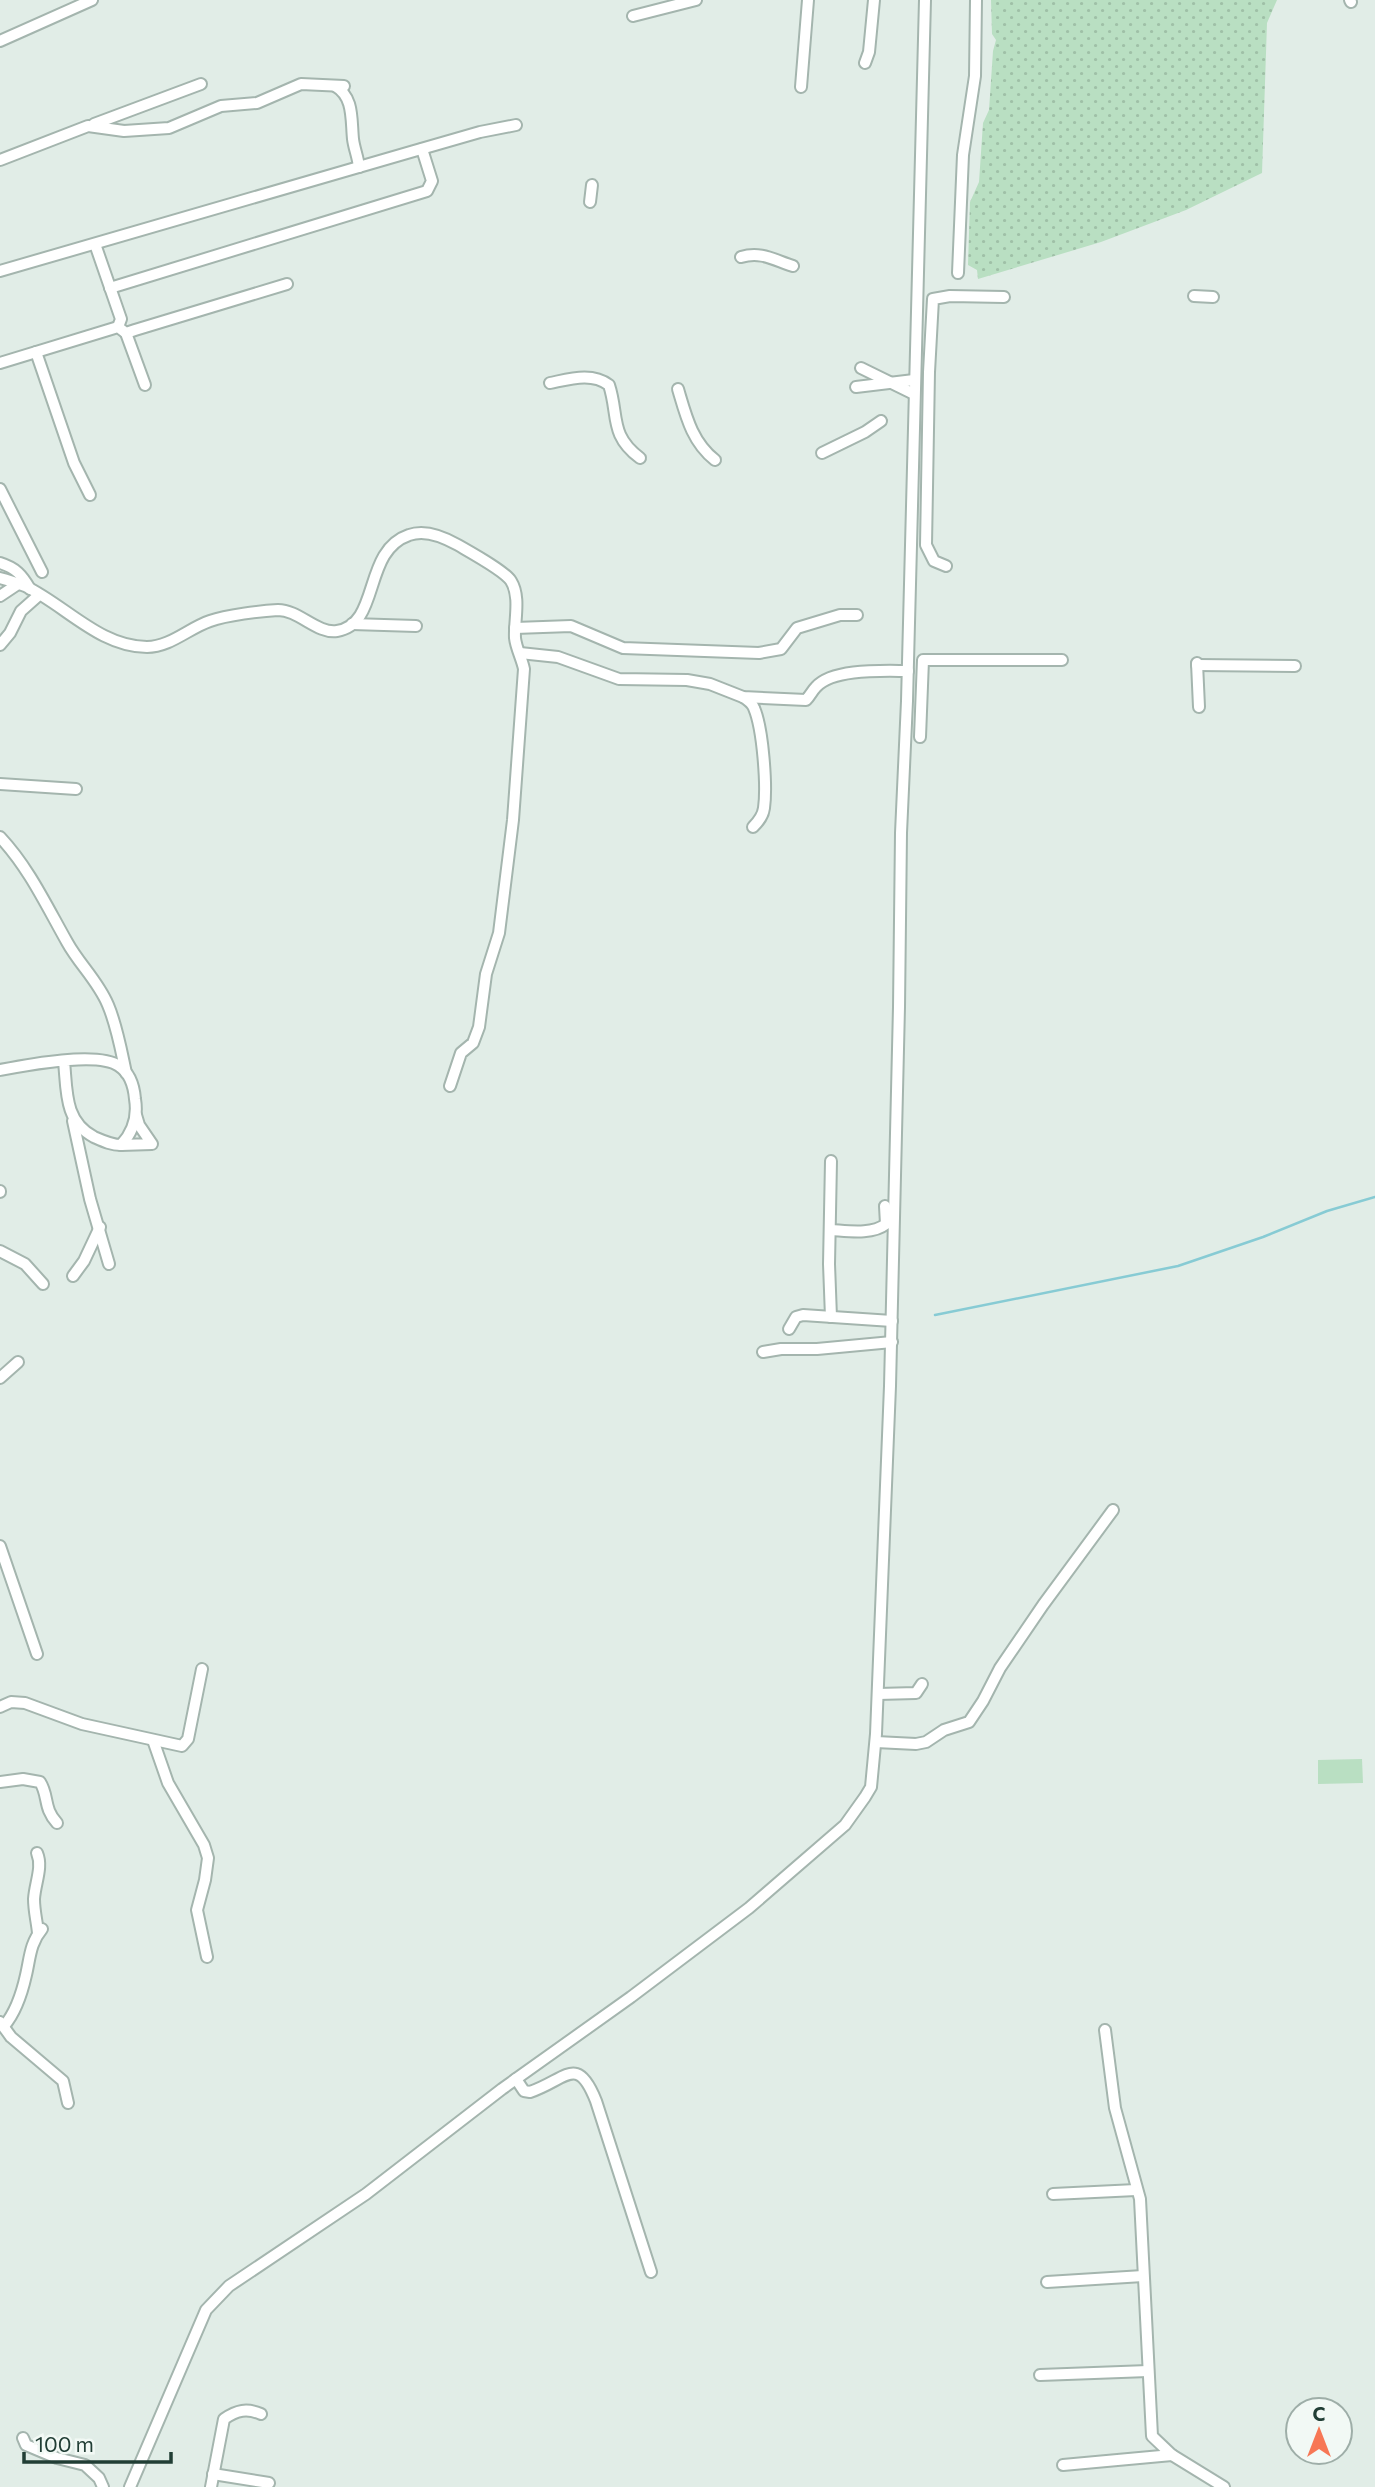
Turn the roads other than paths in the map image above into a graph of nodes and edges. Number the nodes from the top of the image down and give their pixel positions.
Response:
1 (92, 0) edge
2 (696, 0) edge
3 (808, 0) edge
4 (874, 0) edge
5 (925, 0) edge
6 (976, 0) edge
7 (634, 16) dead end
8 (0, 41) edge
9 (865, 63) dead end
10 (201, 84) dead end
11 (801, 87) dead end
12 (516, 125) dead end
13 (88, 126) junction
14 (422, 149) junction
15 (0, 160) edge
16 (359, 167) junction
17 (592, 185) dead end
18 (590, 201) dead end
19 (95, 244) junction
20 (741, 257) dead end
21 (793, 266) dead end
22 (0, 271) edge
23 (958, 274) dead end
24 (287, 284) dead end
25 (110, 288) junction
26 (1194, 296) dead end
27 (1004, 297) dead end
28 (1213, 297) dead end
29 (122, 330) junction
30 (36, 352) junction
31 (0, 363) edge
32 (861, 368) dead end
33 (914, 380) junction
34 (891, 382) junction
35 (550, 383) dead end
36 (145, 385) dead end
37 (856, 387) dead end
38 (678, 389) dead end
39 (914, 394) junction
40 (881, 421) dead end
41 (822, 453) dead end
42 (640, 458) dead end
43 (715, 460) dead end
44 (0, 489) edge
45 (90, 495) dead end
46 (0, 563) edge
47 (946, 566) dead end
48 (42, 572) dead end
49 (0, 578) edge
50 (18, 584) junction
51 (34, 592) junction
52 (0, 596) edge
53 (857, 615) dead end
54 (352, 624) junction
55 (416, 626) dead end
56 (515, 628) junction
57 (0, 645) edge
58 (520, 653) junction
59 (1062, 660) dead end
60 (1295, 666) dead end
61 (908, 671) junction
62 (743, 697) junction
63 (1199, 707) dead end
64 (920, 737) dead end
65 (0, 784) edge
66 (76, 789) dead end
67 (753, 827) dead end
68 (0, 837) edge
69 (64, 1061) junction
70 (0, 1070) edge
71 (126, 1073) junction
72 (450, 1086) dead end
73 (136, 1115) junction
74 (72, 1117) junction
75 (121, 1145) junction
76 (831, 1161) dead end
77 (885, 1206) dead end
78 (890, 1221) junction
79 (100, 1227) junction
80 (831, 1230) junction
81 (0, 1251) edge
82 (109, 1264) dead end
83 (73, 1276) dead end
84 (43, 1284) dead end
85 (831, 1317) junction
86 (892, 1321) junction
87 (789, 1329) dead end
88 (891, 1342) junction
89 (763, 1352) dead end
90 (18, 1362) dead end
91 (0, 1378) edge
92 (1113, 1510) dead end
93 (0, 1546) edge
94 (37, 1654) dead end
95 (202, 1669) dead end
96 (922, 1684) dead end
97 (878, 1694) junction
98 (0, 1707) edge
99 (153, 1740) junction
100 (876, 1742) junction
101 (0, 1782) edge
102 (57, 1823) dead end
103 (37, 1853) dead end
104 (207, 1957) dead end
105 (2, 2024) edge
106 (1105, 2030) dead end
107 (516, 2079) junction
108 (68, 2103) dead end
109 (1136, 2190) junction
110 (1053, 2194) dead end
111 (651, 2272) dead end
112 (1143, 2276) junction
113 (1047, 2282) dead end
114 (1148, 2371) junction
115 (1040, 2375) dead end
116 (261, 2414) dead end
117 (23, 2438) dead end
118 (1172, 2455) junction
119 (1063, 2465) dead end
120 (213, 2474) junction
121 (269, 2483) dead end
122 (103, 2487) edge
123 (130, 2487) edge
124 (211, 2487) edge
125 (1224, 2487) edge

1 - 8 street
2 - 7 street
3 - 11 street
4 - 9 street
5 - 33 street
6 - 23 street
10 - 13 street
12 - 14 street
13 - 15 street
13 - 16 street
14 - 16 street
14 - 25 street
16 - 19 street
17 - 18 street
19 - 22 street
19 - 25 street
20 - 21 street
24 - 29 street
25 - 29 street
26 - 28 street
27 - 47 street
29 - 30 street
29 - 36 street
30 - 31 street
30 - 45 street
32 - 34 street
33 - 34 street
33 - 39 street
34 - 37 street
34 - 39 street
35 - 42 street
38 - 43 street
39 - 61 street
40 - 41 street
44 - 48 street
46 - 51 street
49 - 50 street
50 - 51 street
50 - 52 street
51 - 54 street
51 - 57 street
53 - 56 street
54 - 55 street
54 - 56 street
56 - 58 street
58 - 62 street
58 - 72 street
59 - 64 street
60 - 63 street
61 - 62 street
61 - 78 street
62 - 67 street
65 - 66 street
68 - 71 street
69 - 70 street
69 - 71 street
69 - 74 street
71 - 73 street
73 - 75 street
73 - 75 street
74 - 75 street
74 - 79 street
76 - 80 street
77 - 78 street
78 - 80 street
78 - 86 street
79 - 82 street
79 - 83 street
80 - 85 street
81 - 84 street
85 - 86 street
85 - 87 street
86 - 88 street
88 - 89 street
88 - 97 street
90 - 91 street
92 - 100 street
93 - 94 street
95 - 99 street
96 - 97 street
97 - 100 street
98 - 99 street
99 - 104 street
100 - 107 street
101 - 102 street
103 - 105 street
105 - 108 street
106 - 109 street
107 - 111 street
107 - 123 street
109 - 110 street
109 - 112 street
112 - 113 street
112 - 114 street
114 - 115 street
114 - 118 street
116 - 120 street
117 - 122 street
118 - 119 street
118 - 125 street
120 - 121 street
120 - 124 street

